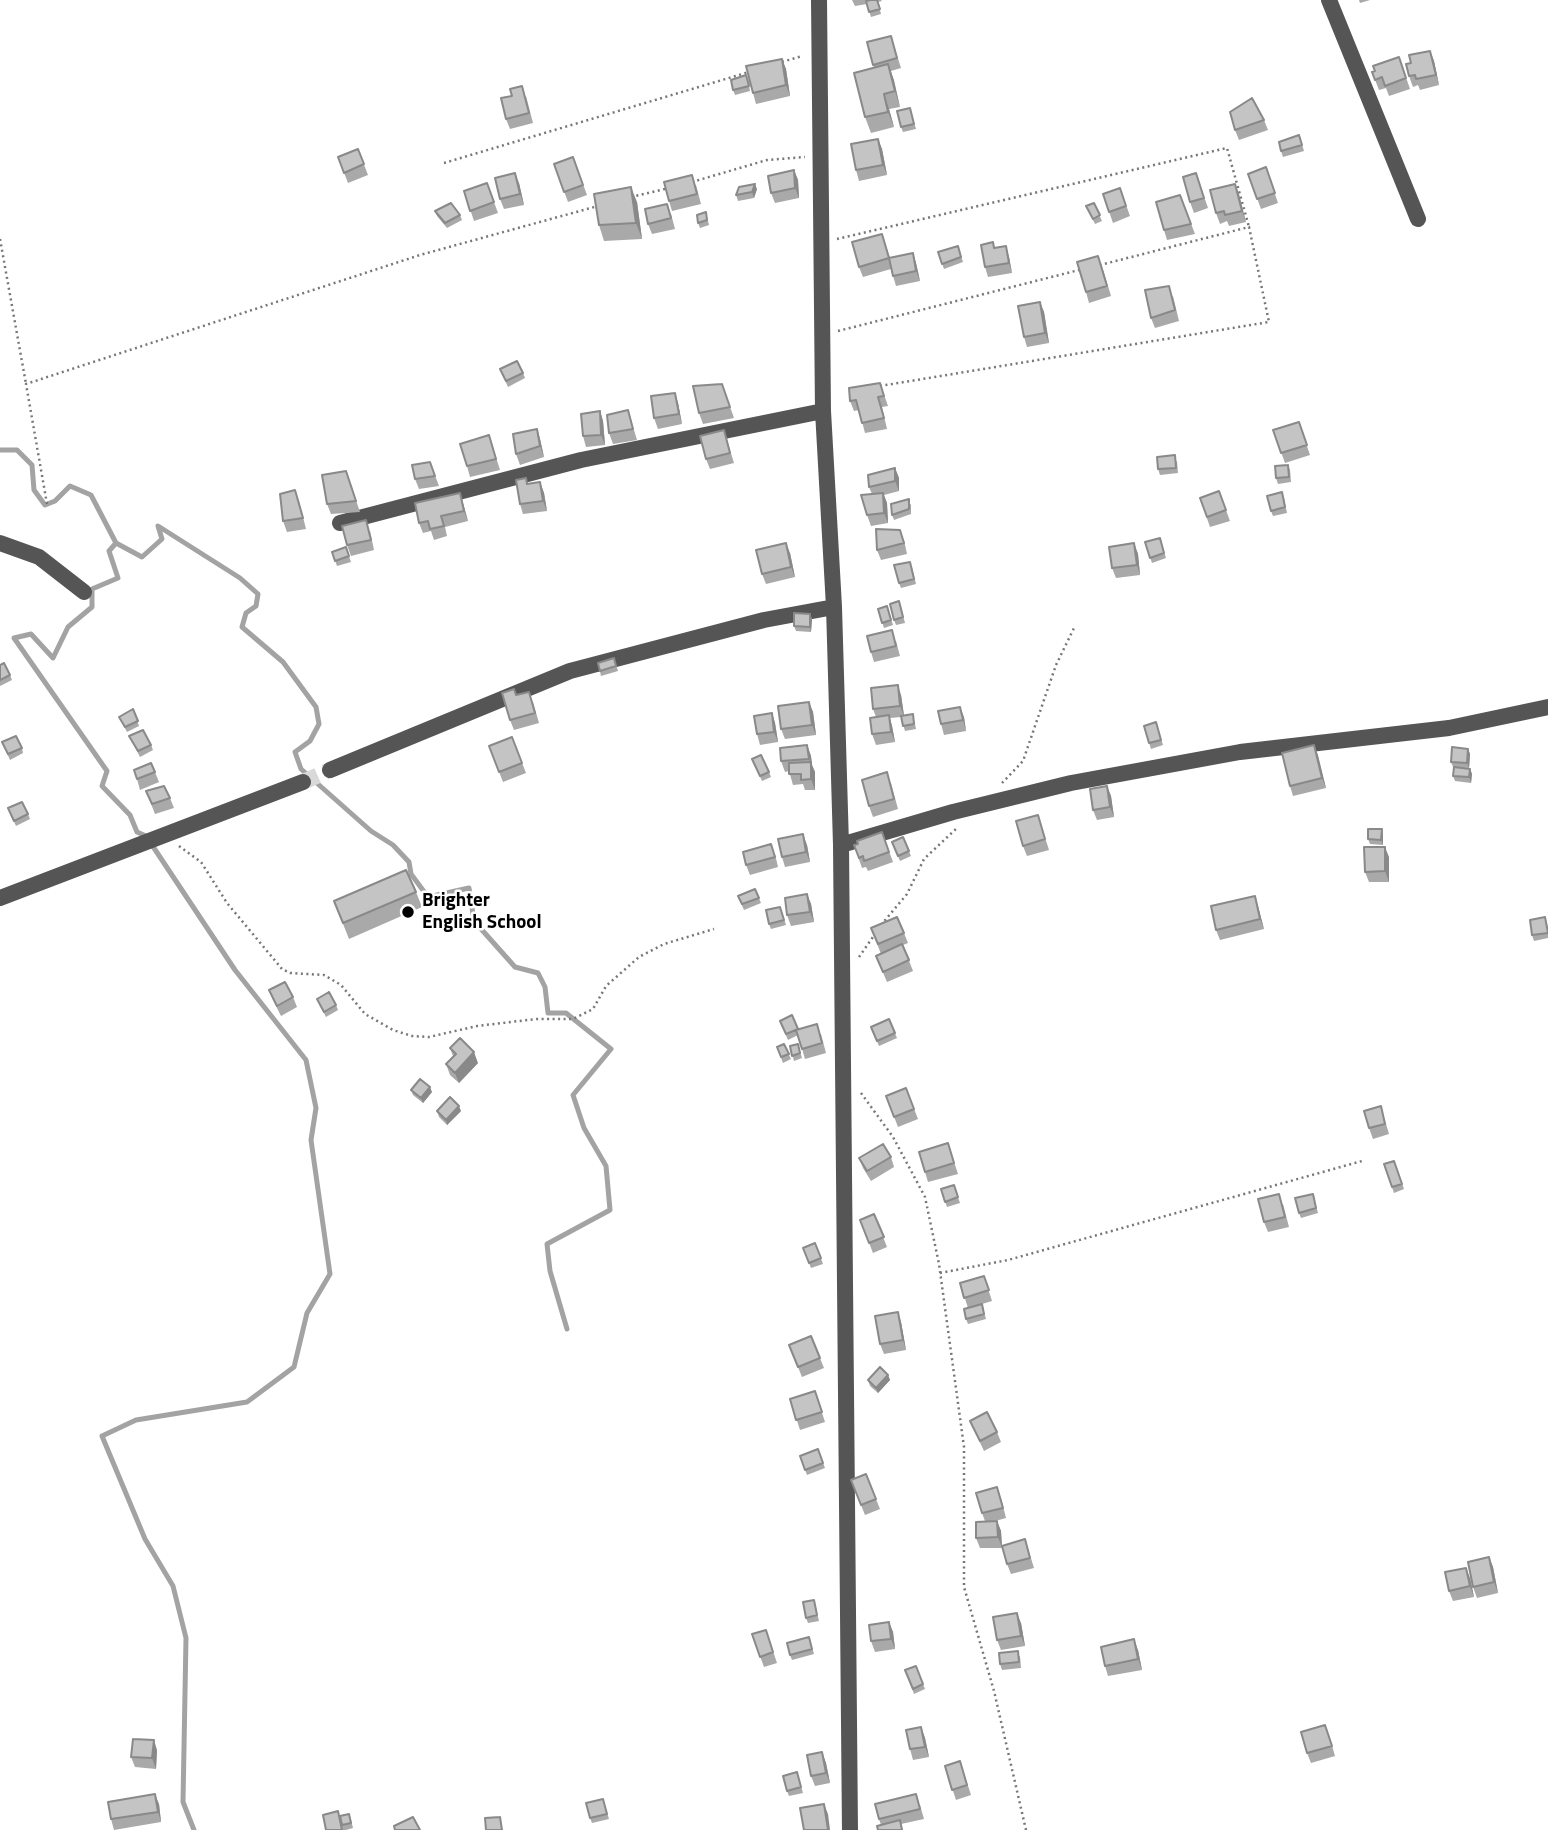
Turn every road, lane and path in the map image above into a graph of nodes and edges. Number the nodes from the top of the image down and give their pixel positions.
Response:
1 (819, 0) edge
2 (1329, 0) edge
3 (819, 52) junction
4 (780, 63) edge
5 (755, 70) edge
6 (819, 155) junction
7 (444, 163) dead end
8 (692, 182) edge
9 (679, 186) edge
10 (625, 199) edge
11 (599, 206) edge
12 (1418, 219) dead end
13 (1248, 227) junction
14 (0, 239) edge
15 (820, 243) junction
16 (1098, 266) edge
17 (1084, 269) edge
18 (821, 335) junction
19 (26, 384) junction
20 (876, 386) edge
21 (822, 411) junction
22 (47, 504) dead end
23 (340, 523) dead end
24 (0, 543) edge
25 (84, 592) dead end
26 (834, 607) junction
27 (1548, 707) edge
28 (330, 770) tunnel mouth
29 (303, 782) tunnel mouth
30 (155, 839) junction
31 (841, 845) junction
32 (0, 898) edge
33 (714, 929) dead end
34 (842, 1068) junction
35 (1362, 1161) dead end
36 (940, 1273) junction
37 (850, 1830) edge
38 (1026, 1830) edge

1 - 3 street
2 - 12 street
3 - 4 path
3 - 6 street
5 - 7 path
6 - 8 path
6 - 15 street
9 - 10 path
11 - 19 path
13 - 15 path
13 - 16 path
13 - 20 path
14 - 19 path
15 - 18 street
17 - 18 path
18 - 21 street
19 - 22 path
21 - 23 street
21 - 26 street
24 - 25 street
26 - 28 street
26 - 31 street
27 - 31 street
29 - 30 street
30 - 32 street
30 - 33 path
31 - 34 street
34 - 36 path
34 - 37 street
35 - 36 path
36 - 38 path

